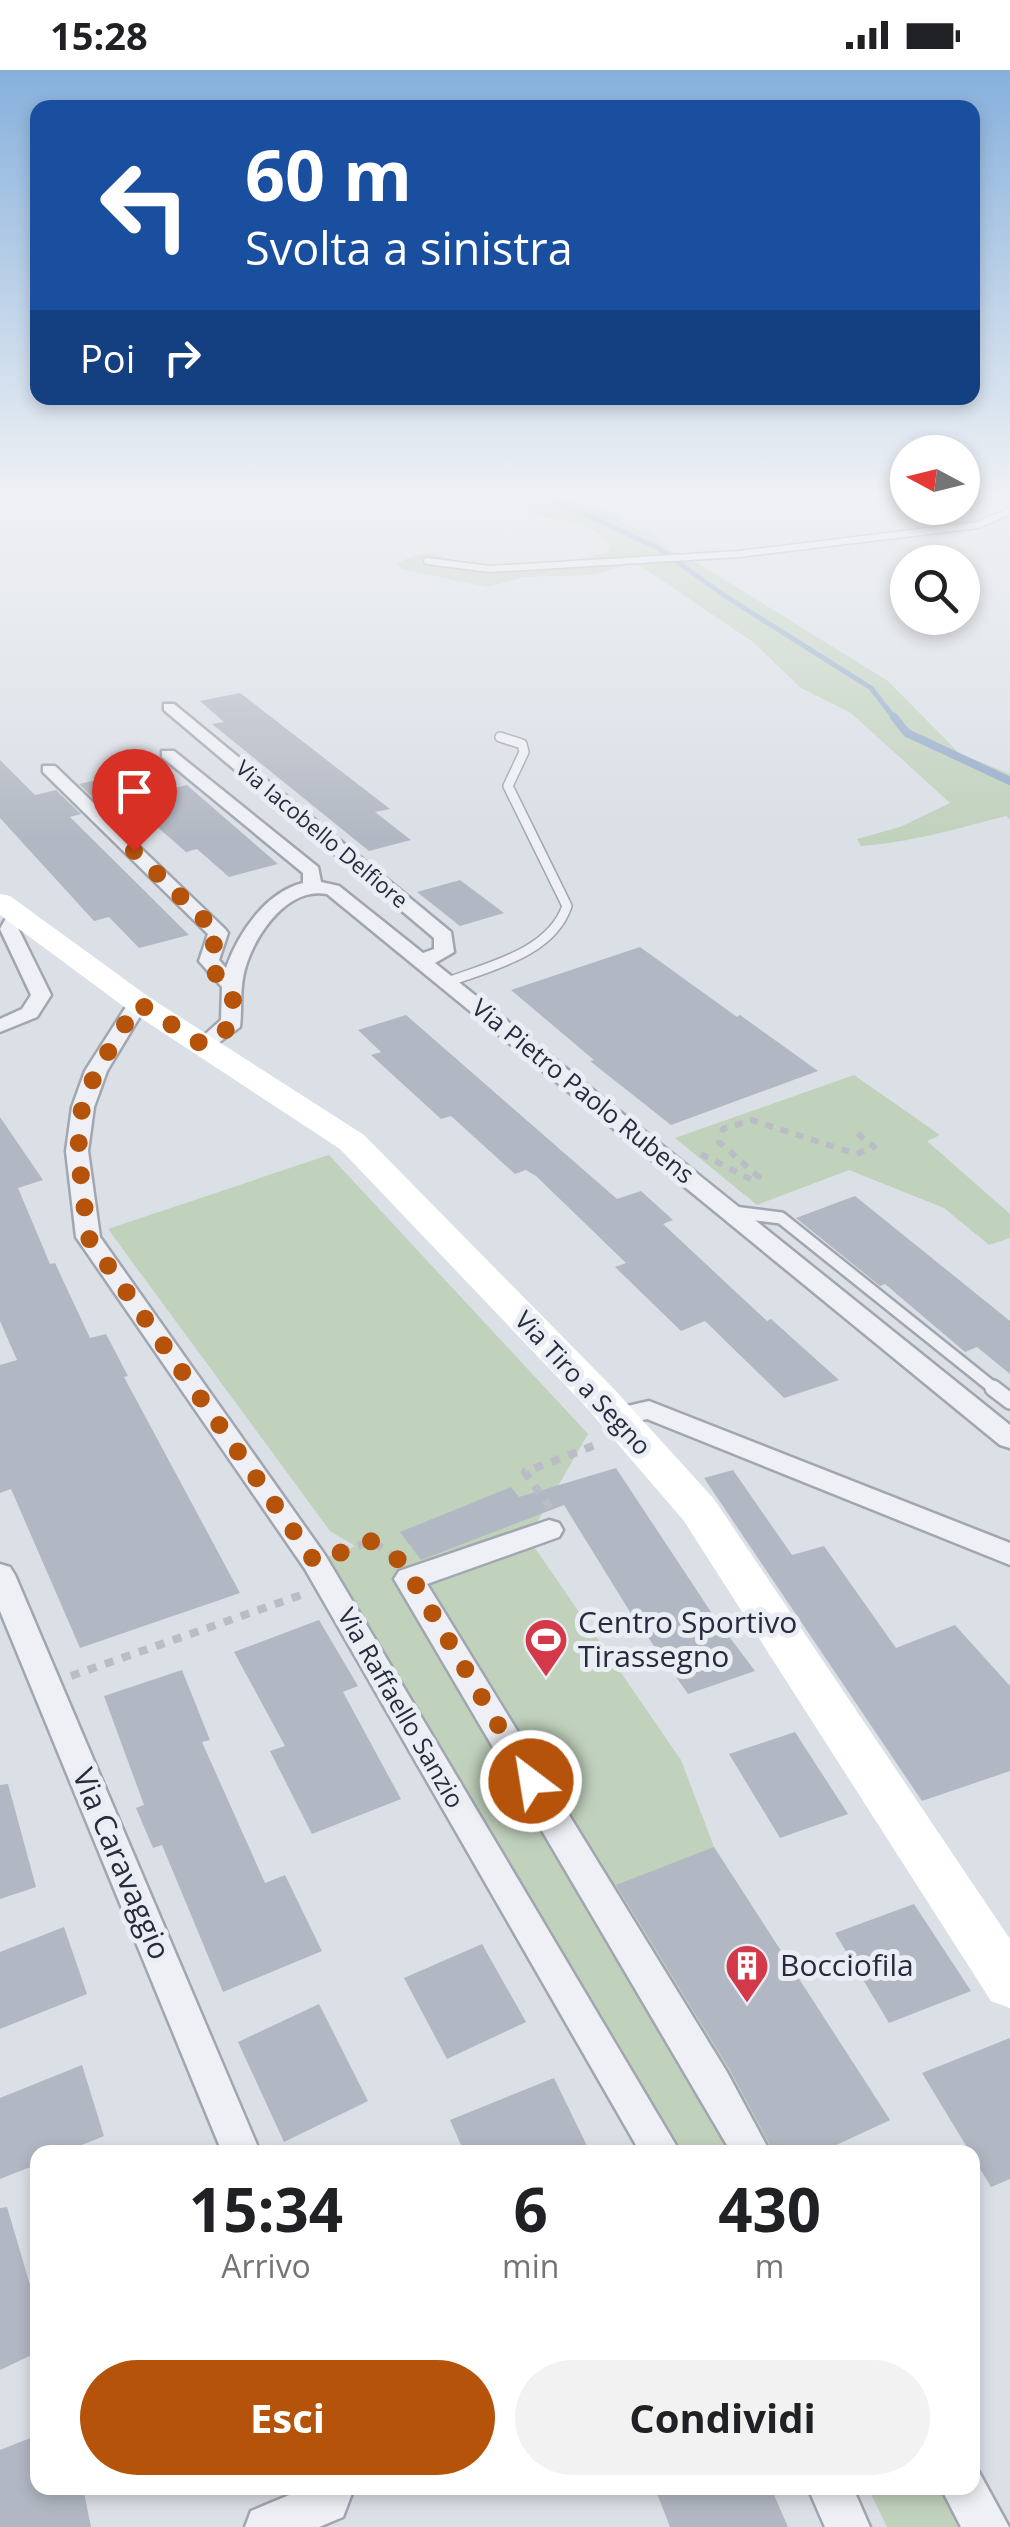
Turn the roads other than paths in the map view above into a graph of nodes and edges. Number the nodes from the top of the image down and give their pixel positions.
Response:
1 (170, 707) dead end
2 (500, 736) dead end
3 (168, 754) dead end
4 (49, 768) dead end
5 (312, 887) junction
6 (9, 908) edge
7 (422, 961) junction
8 (448, 982) junction
9 (232, 987) junction
10 (138, 1003) junction
11 (0, 1026) edge
12 (203, 1045) junction
13 (730, 1212) junction
14 (1010, 1401) edge
15 (608, 1430) junction
16 (1010, 1439) edge
17 (549, 1530) road end
18 (1010, 1554) edge
19 (0, 1575) edge
20 (1010, 1984) edge
21 (238, 2145) edge
22 (656, 2145) edge
23 (748, 2145) edge
24 (329, 2495) edge
25 (833, 2495) edge
26 (967, 2495) edge
27 (267, 2527) edge
28 (848, 2527) edge
29 (987, 2527) edge

1 - 7 street, Via Iacobello Delfiore
2 - 8 lane
3 - 5 street
4 - 9 street
5 - 7 street, Via Pietro Paolo Rubens
5 - 9 street
6 - 10 main road, Via Tiro a Segno
6 - 11 street
7 - 8 street, Via Pietro Paolo Rubens
8 - 13 street, Via Pietro Paolo Rubens
9 - 12 street
10 - 12 main road, Via Tiro a Segno
10 - 22 street, Via Raffaello Sanzio
12 - 15 main road, Via Tiro a Segno
13 - 14 lane
13 - 16 street, Via Pietro Paolo Rubens
15 - 18 street
15 - 20 main road, Via Tiro a Segno
17 - 23 street
19 - 21 street, Via Caravaggio
24 - 27 street
25 - 28 street
26 - 29 street

